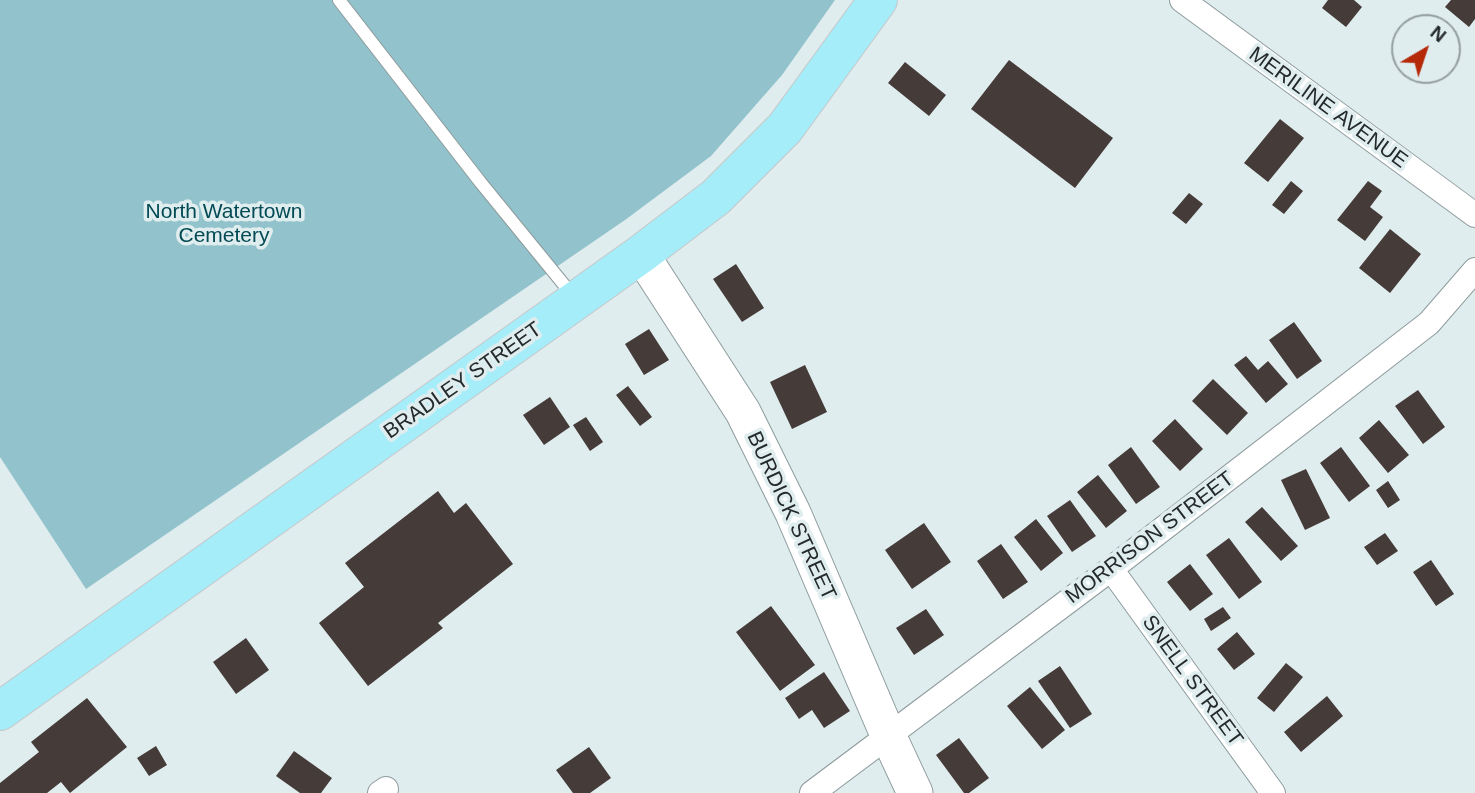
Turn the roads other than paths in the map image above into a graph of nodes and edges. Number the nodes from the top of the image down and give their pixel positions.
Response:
1 (340, 0) edge
2 (878, 0) edge
3 (1182, 0) edge
4 (1475, 215) edge
5 (641, 254) junction
6 (1475, 270) edge
7 (577, 300) junction
8 (1111, 569) junction
9 (0, 711) edge
10 (888, 735) junction
11 (812, 793) edge
12 (915, 793) edge
13 (1273, 793) edge

1 - 7 lane
2 - 5 main road, BRADLEY STREET
3 - 4 street, MERILINE AVENUE
5 - 7 main road, BRADLEY STREET
5 - 10 street, BURDICK STREET
6 - 8 street, MORRISON STREET
7 - 9 main road, BRADLEY STREET
8 - 10 street, MORRISON STREET
8 - 13 street, SNELL STREET
10 - 11 street, MORRISON STREET
10 - 12 street, BURDICK STREET

